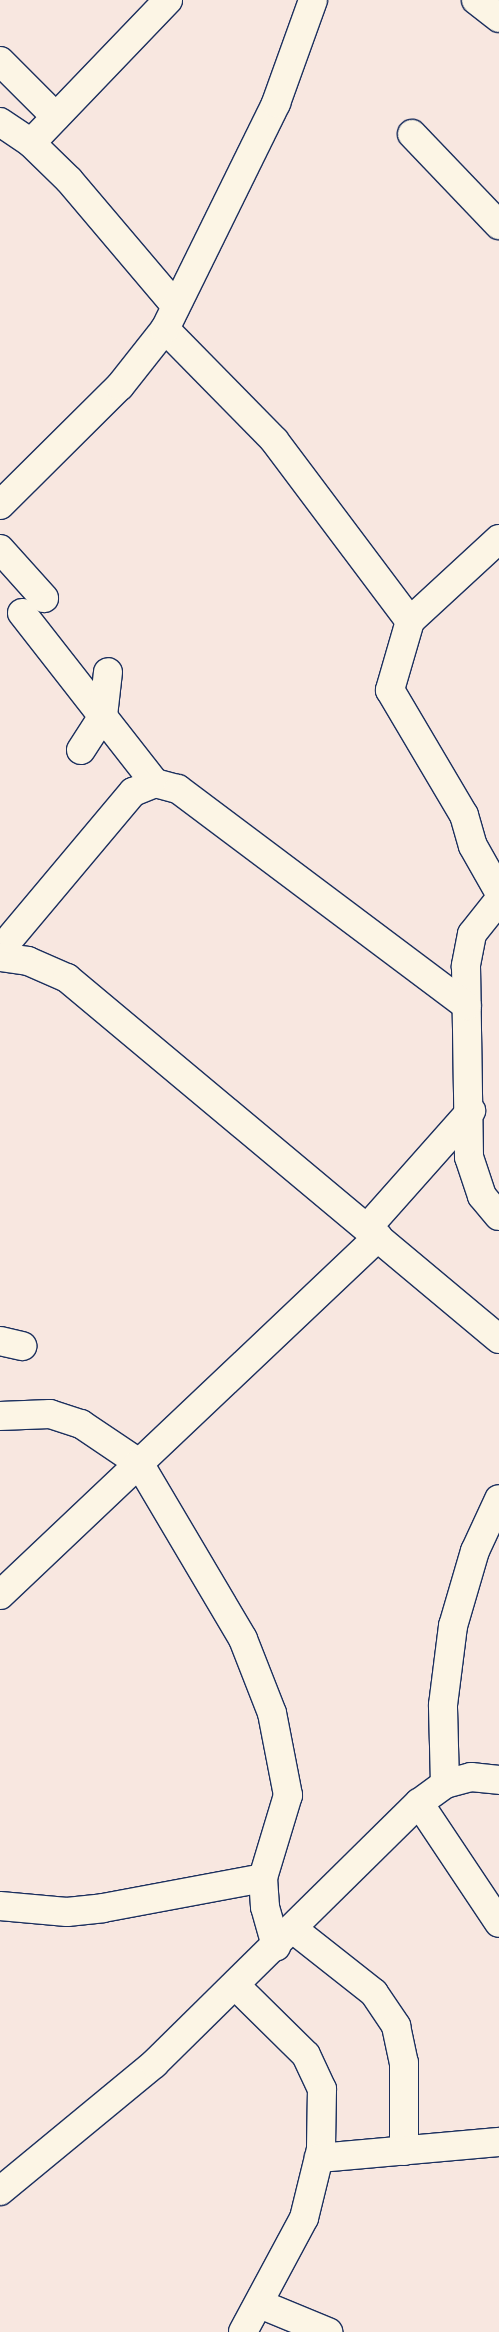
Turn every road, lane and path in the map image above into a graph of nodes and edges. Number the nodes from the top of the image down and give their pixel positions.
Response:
1 (168, 0) edge
2 (313, 0) edge
3 (476, 0) edge
4 (499, 18) edge
5 (0, 61) edge
6 (56, 117) junction
7 (0, 122) edge
8 (412, 134) dead end
9 (31, 143) junction
10 (499, 225) edge
11 (170, 317) junction
12 (0, 505) edge
13 (499, 539) edge
14 (0, 549) edge
15 (44, 598) dead end
16 (22, 613) dead end
17 (410, 621) junction
18 (108, 672) dead end
19 (103, 716) junction
20 (81, 750) dead end
21 (155, 783) junction
22 (499, 892) edge
23 (499, 900) edge
24 (4, 937) edge
25 (467, 1006) junction
26 (471, 1111) junction
27 (499, 1216) edge
28 (372, 1233) junction
29 (499, 1339) edge
30 (0, 1416) edge
31 (139, 1463) junction
32 (499, 1500) edge
33 (0, 1595) edge
34 (499, 1780) edge
35 (445, 1784) junction
36 (418, 1804) junction
37 (263, 1878) junction
38 (0, 1906) edge
39 (499, 1923) edge
40 (285, 1937) junction
41 (236, 1986) junction
42 (499, 2142) edge
43 (404, 2151) junction
44 (319, 2158) junction
45 (0, 2191) edge
46 (260, 2304) junction
47 (243, 2332) edge
48 (328, 2332) edge

1 - 6 street
2 - 11 street
3 - 4 street
5 - 6 street
6 - 9 street
7 - 9 street
8 - 10 street
9 - 11 street
11 - 12 street
11 - 17 street
13 - 17 street
14 - 15 street
16 - 19 street
17 - 22 street
18 - 19 street
19 - 20 street
19 - 21 street
21 - 24 street
21 - 25 street
23 - 25 street
24 - 28 street
25 - 26 street
26 - 27 street
26 - 28 street
28 - 29 street
28 - 31 street
30 - 31 street
31 - 33 street
31 - 37 street
32 - 35 street
34 - 35 street
35 - 36 street
36 - 39 street
36 - 40 street
37 - 38 street
37 - 40 street
40 - 41 street
40 - 43 street
41 - 44 street
41 - 45 street
42 - 43 street
43 - 44 street
44 - 46 street
46 - 47 street
46 - 48 street

